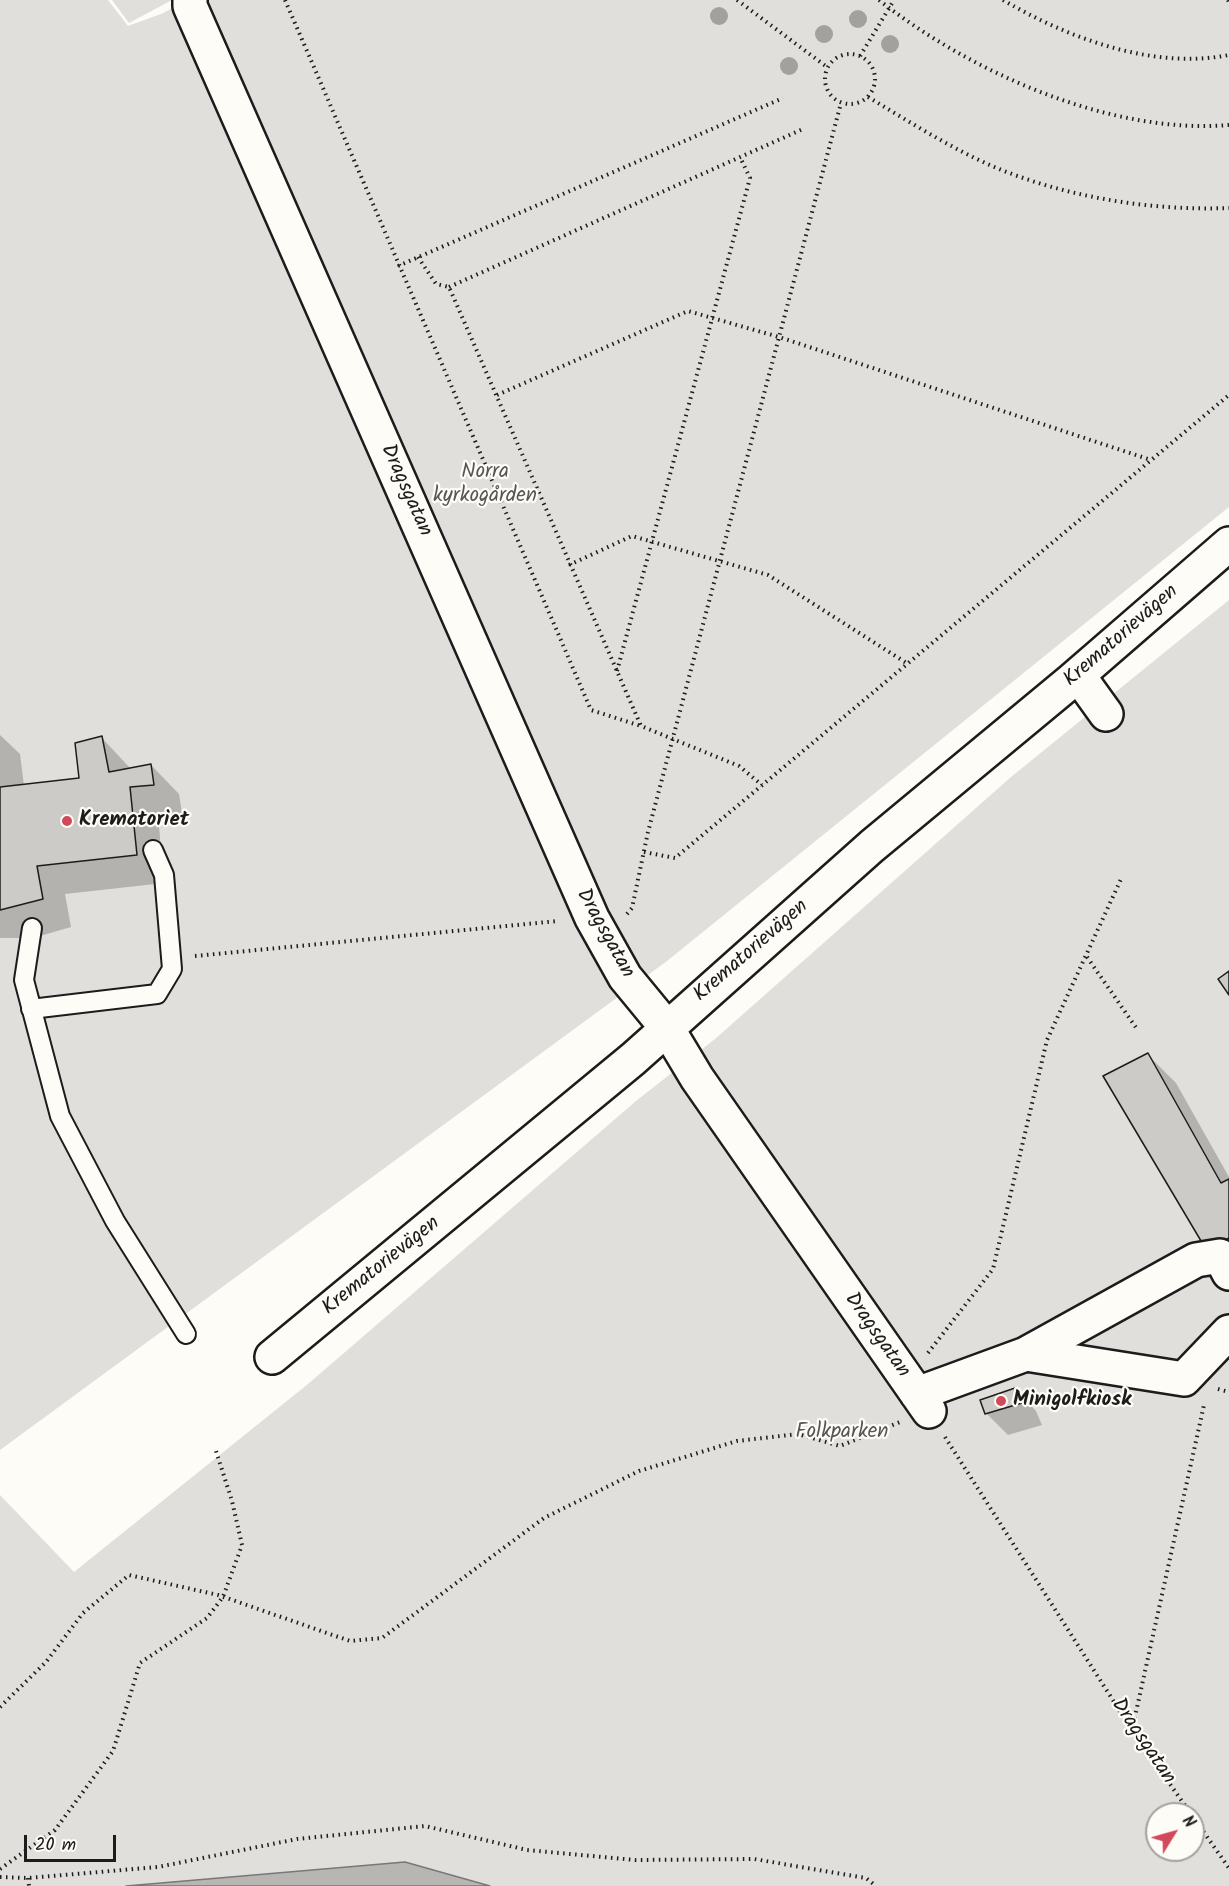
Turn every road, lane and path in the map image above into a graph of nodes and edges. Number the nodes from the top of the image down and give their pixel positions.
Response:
1 (190, 0) edge
2 (285, 0) edge
3 (737, 0) edge
4 (879, 0) edge
5 (894, 0) edge
6 (1003, 0) edge
7 (889, 8) junction
8 (1229, 55) edge
9 (860, 56) junction
10 (827, 67) junction
11 (868, 97) junction
12 (783, 98) dead end
13 (841, 104) junction
14 (1229, 125) edge
15 (803, 129) dead end
16 (740, 158) junction
17 (1229, 208) edge
18 (418, 257) junction
19 (398, 266) junction
20 (449, 287) junction
21 (712, 318) junction
22 (779, 337) junction
23 (497, 395) junction
24 (1229, 395) edge
25 (1152, 460) junction
26 (651, 542) junction
27 (1229, 544) edge
28 (720, 561) junction
29 (569, 564) junction
30 (908, 664) junction
31 (616, 672) junction
32 (1078, 675) junction
33 (1106, 714) dead end
34 (641, 726) junction
35 (673, 738) junction
36 (762, 785) junction
37 (153, 850) dead end
38 (644, 852) junction
39 (1122, 877) dead end
40 (32, 928) dead end
41 (599, 931) junction
42 (1087, 957) junction
43 (172, 958) junction
44 (31, 1009) junction
45 (667, 1028) junction
46 (1137, 1029) dead end
47 (1229, 1273) edge
48 (1229, 1332) edge
49 (186, 1334) dead end
50 (1026, 1354) junction
51 (272, 1357) dead end
52 (918, 1395) junction
53 (1206, 1398) dead end
54 (215, 1448) dead end
55 (223, 1597) junction
56 (0, 1707) edge
57 (1132, 1730) junction
58 (1183, 1802) edge
59 (1205, 1834) edge
60 (1229, 1868) edge
61 (0, 1869) edge
62 (0, 1877) edge
63 (28, 1878) junction
64 (29, 1886) edge
65 (876, 1886) edge

1 - 41 street, Dragsgatan
2 - 19 path
3 - 10 path
4 - 7 path
5 - 7 path
6 - 8 path
7 - 9 path
7 - 14 path
9 - 10 path
9 - 11 path
10 - 13 path
11 - 13 path
11 - 17 path
12 - 18 path
13 - 22 path
15 - 16 path
16 - 20 path
16 - 21 path
18 - 19 path
18 - 20 path
19 - 34 path
20 - 23 path
21 - 22 path
21 - 23 path
21 - 26 path
22 - 25 path
22 - 28 path
23 - 29 path
24 - 25 path
25 - 30 path
26 - 28 path
26 - 29 path
26 - 31 path
27 - 32 street, Krematorievägen
28 - 30 path
28 - 35 path
29 - 31 path
30 - 36 path
31 - 34 path
32 - 33 street
32 - 45 street, Krematorievägen
34 - 35 path
35 - 36 path
35 - 38 path
36 - 38 path
37 - 43 lane
38 - 41 path
39 - 42 path
40 - 44 lane
41 - 43 path
41 - 45 street, Dragsgatan
42 - 46 path
42 - 52 path
43 - 44 lane
44 - 49 lane
45 - 51 street, Krematorievägen
45 - 52 street, Dragsgatan
47 - 50 street
48 - 50 street
50 - 52 street
52 - 55 path
52 - 57 path, Dragsgatan
53 - 57 path
54 - 55 path
55 - 56 path
55 - 61 path
57 - 58 path, Dragsgatan
59 - 60 path, Dragsgatan
62 - 63 path
63 - 64 path
63 - 65 path

